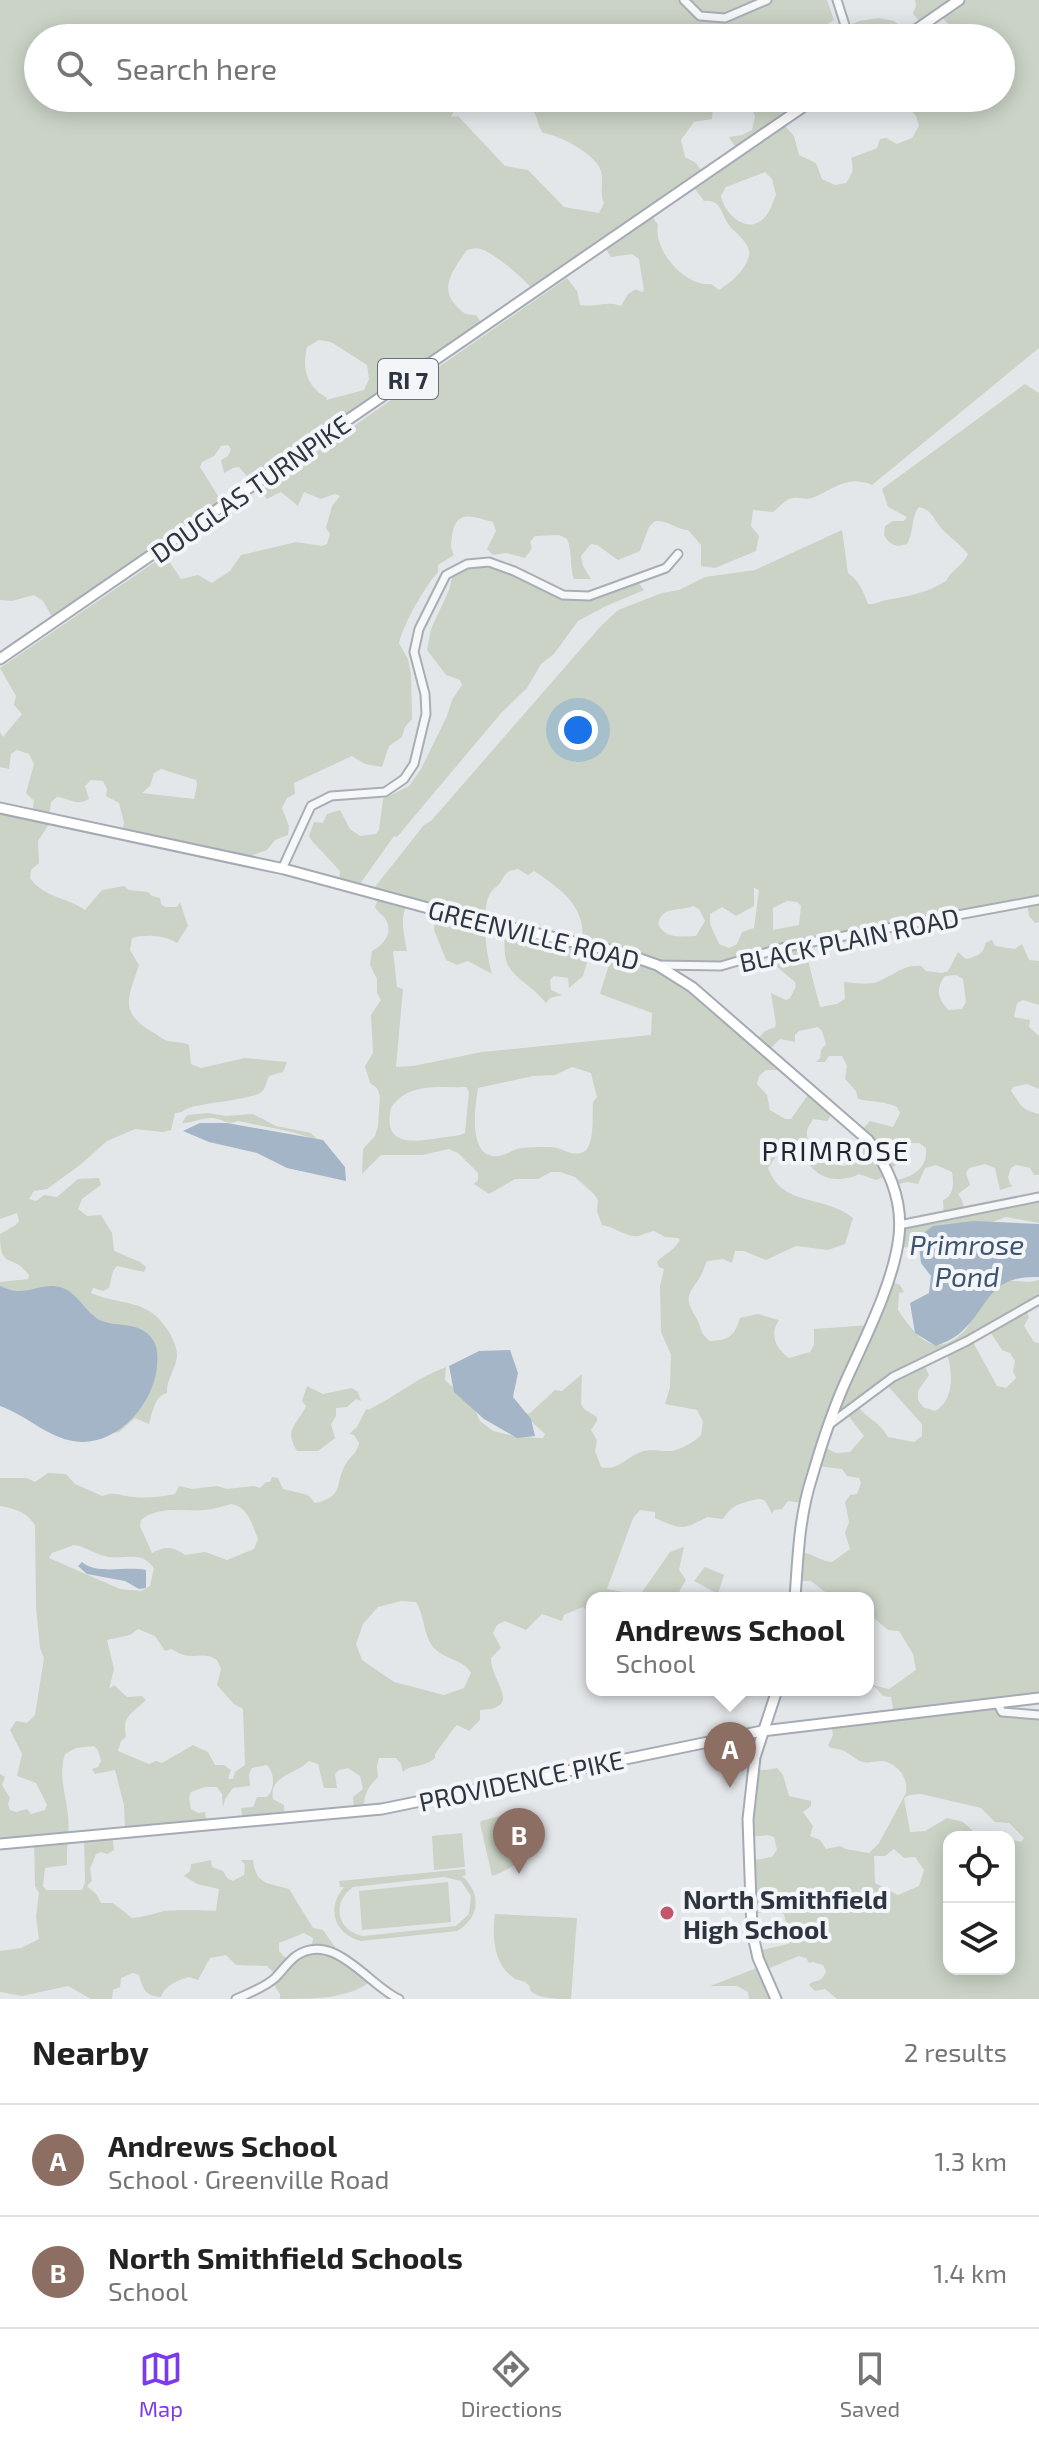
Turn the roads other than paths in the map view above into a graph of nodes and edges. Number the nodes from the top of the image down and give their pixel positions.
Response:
1 (684, 0) edge
2 (767, 0) edge
3 (837, 0) edge
4 (959, 0) edge
5 (845, 24) edge
6 (924, 24) edge
7 (796, 112) edge
8 (678, 554) dead end
9 (0, 659) edge
10 (0, 808) edge
11 (282, 869) junction
12 (1039, 900) edge
13 (657, 965) junction
14 (1039, 1197) edge
15 (899, 1225) junction
16 (1039, 1300) edge
17 (830, 1424) junction
18 (795, 1592) edge
19 (775, 1696) edge
20 (1039, 1698) edge
21 (998, 1704) junction
22 (1039, 1715) edge
23 (762, 1731) junction
24 (0, 1844) edge
25 (236, 1999) edge
26 (399, 1999) edge
27 (776, 1999) edge

1 - 2 street
3 - 5 street
4 - 6 main road
7 - 9 main road, DOUGLAS TURNPIKE / RI 7
8 - 11 street
10 - 11 main road, GREENVILLE ROAD
11 - 13 main road, GREENVILLE ROAD
12 - 13 street, BLACK PLAIN ROAD
13 - 15 main road, GREENVILLE ROAD
14 - 15 street
15 - 17 main road, GREENVILLE ROAD
16 - 17 street
17 - 18 main road, GREENVILLE ROAD
19 - 23 main road
20 - 21 main road, PROVIDENCE PIKE
21 - 22 street
21 - 23 main road, PROVIDENCE PIKE
23 - 24 main road, PROVIDENCE PIKE
23 - 27 main road
25 - 26 street

